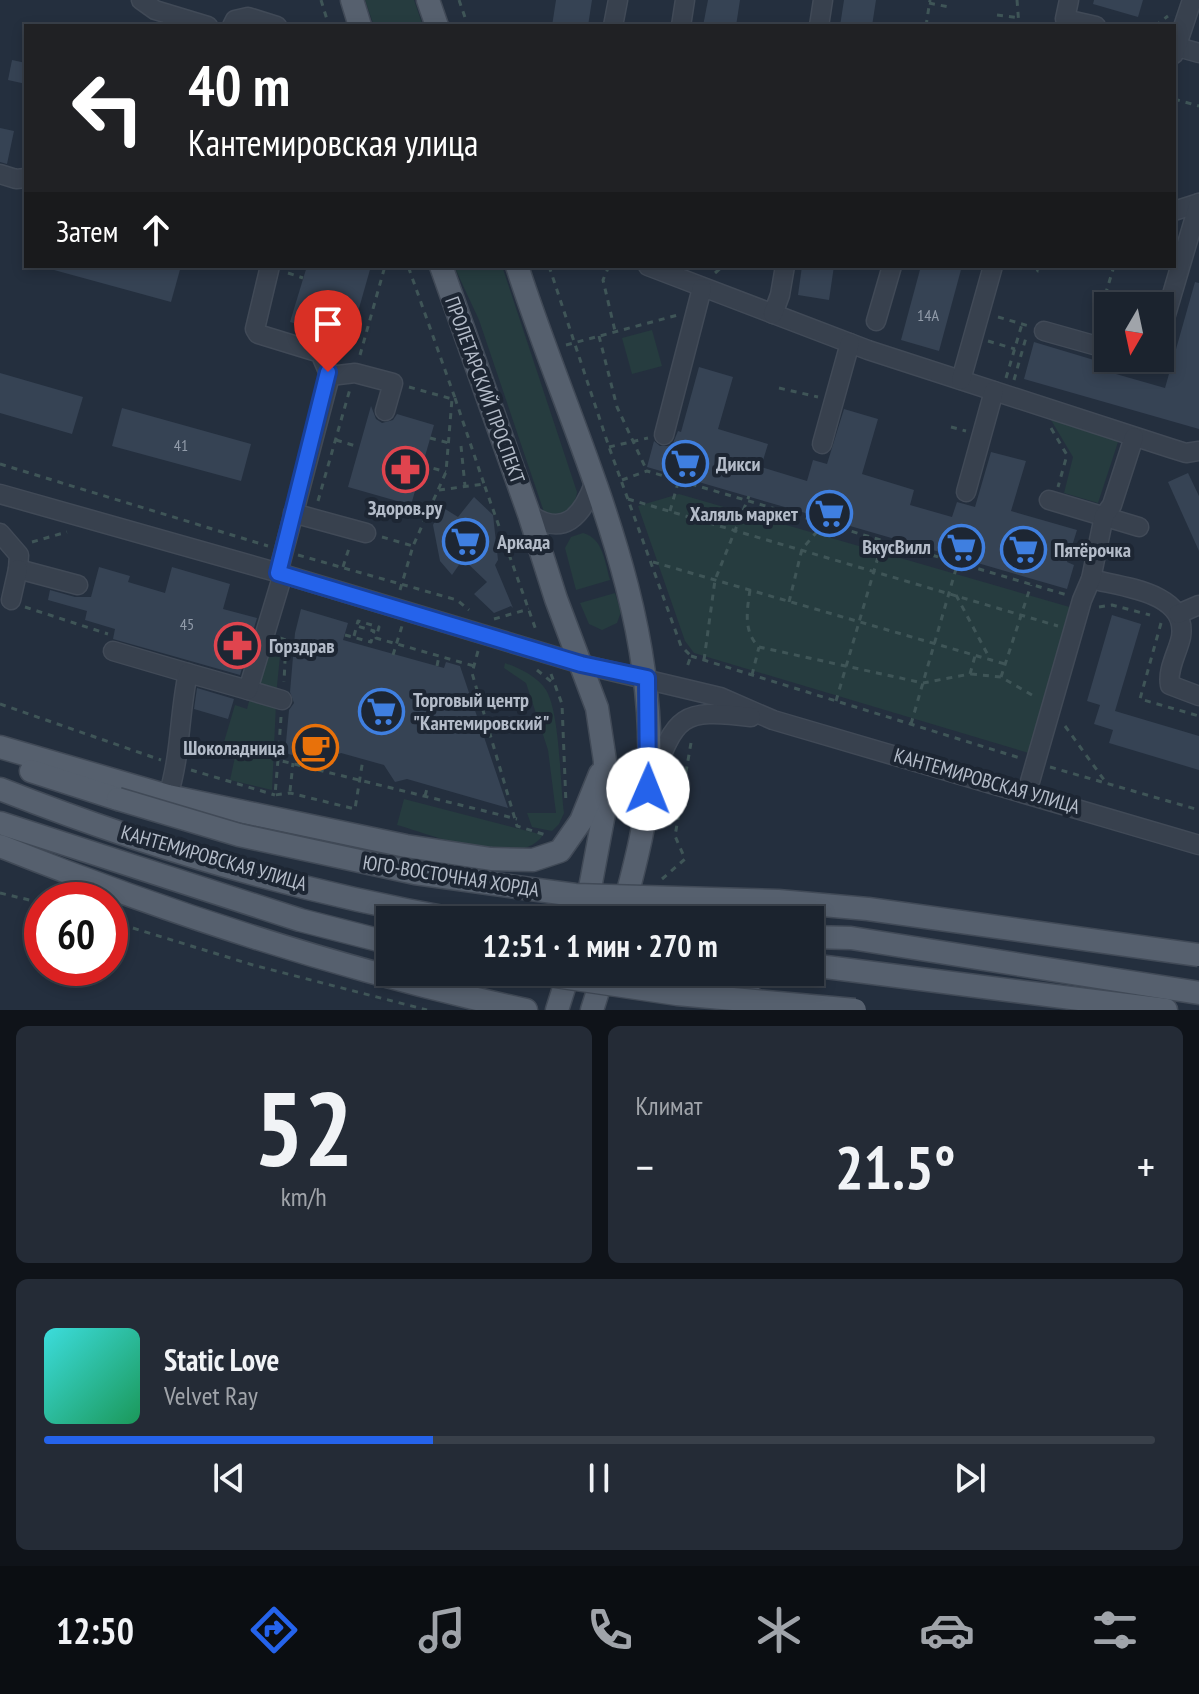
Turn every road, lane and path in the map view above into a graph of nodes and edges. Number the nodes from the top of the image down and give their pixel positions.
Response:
1 (141, 0) edge
2 (321, 0) edge
3 (352, 0) edge
4 (428, 0) edge
5 (459, 0) edge
6 (618, 0) edge
7 (685, 0) edge
8 (823, 0) edge
9 (1017, 0) edge
10 (1069, 0) edge
11 (1192, 0) edge
12 (930, 1) edge
13 (949, 7) dead end
14 (997, 15) dead end
15 (1020, 23) edge
16 (201, 24) edge
17 (233, 24) edge
18 (271, 24) edge
19 (328, 24) edge
20 (359, 24) edge
21 (436, 24) edge
22 (467, 24) edge
23 (613, 24) edge
24 (681, 24) edge
25 (819, 24) edge
26 (926, 24) edge
27 (1087, 24) edge
28 (1176, 46) edge
29 (1176, 49) edge
30 (1199, 53) edge
31 (1176, 100) edge
32 (1199, 106) edge
33 (0, 174) edge
34 (24, 178) edge
35 (1199, 203) edge
36 (1176, 210) edge
37 (270, 268) edge
38 (384, 268) edge
39 (409, 268) edge
40 (442, 268) edge
41 (518, 268) edge
42 (550, 268) edge
43 (608, 268) edge
44 (653, 268) edge
45 (785, 268) edge
46 (891, 268) edge
47 (992, 268) edge
48 (1114, 268) edge
49 (702, 288) junction
50 (1110, 292) edge
51 (1173, 292) edge
52 (696, 310) junction
53 (980, 312) junction
54 (773, 314) junction
55 (615, 331) junction
56 (1039, 333) junction
57 (599, 335) junction
58 (872, 335) junction
59 (973, 336) junction
60 (576, 342) junction
61 (850, 343) junction
62 (1094, 346) edge
63 (566, 348) dead end
64 (1015, 349) dead end
65 (355, 373) junction
66 (330, 376) junction
67 (961, 380) junction
68 (393, 383) junction
69 (779, 388) dead end
70 (1003, 389) junction
71 (454, 398) junction
72 (834, 401) junction
73 (385, 411) dead end
74 (1052, 429) dead end
75 (314, 434) junction
76 (664, 435) dead end
77 (1134, 437) junction
78 (430, 438) dead end
79 (335, 440) junction
80 (634, 440) junction
81 (449, 443) junction
82 (822, 444) dead end
83 (461, 446) dead end
84 (359, 447) dead end
85 (609, 447) junction
86 (1199, 451) edge
87 (0, 464) edge
88 (422, 465) dead end
89 (647, 471) junction
90 (446, 472) junction
91 (680, 478) junction
92 (622, 480) junction
93 (484, 484) dead end
94 (594, 484) junction
95 (465, 486) dead end
96 (966, 492) dead end
97 (0, 494) edge
98 (748, 498) junction
99 (628, 499) junction
100 (1052, 501) joint
101 (670, 511) junction
102 (293, 513) junction
103 (529, 514) junction
104 (1104, 516) junction
105 (312, 518) junction
106 (828, 521) junction
107 (1139, 527) dead end
108 (735, 530) junction
109 (360, 531) junction
110 (0, 533) edge
111 (883, 540) junction
112 (413, 546) junction
113 (802, 549) junction
114 (293, 553) junction
115 (653, 562) junction
116 (958, 562) junction
117 (343, 567) junction
118 (18, 569) junction
119 (873, 571) junction
120 (280, 574) junction
121 (1091, 579) junction
122 (715, 580) junction
123 (402, 584) junction
124 (1031, 584) junction
125 (78, 585) dead end
126 (750, 590) junction
127 (948, 593) junction
128 (956, 595) junction
129 (11, 600) dead end
130 (789, 602) junction
131 (1093, 605) junction
132 (1199, 605) edge
133 (29, 609) dead end
134 (529, 609) dead end
135 (472, 613) dead end
136 (1178, 614) junction
137 (1021, 615) junction
138 (492, 619) dead end
139 (859, 622) junction
140 (357, 626) junction
141 (402, 626) dead end
142 (1073, 631) junction
143 (345, 635) dead end
144 (354, 636) junction
145 (286, 640) dead end
146 (397, 644) junction
147 (935, 644) junction
148 (759, 647) junction
149 (478, 650) dead end
150 (113, 651) joint
151 (393, 655) dead end
152 (439, 656) junction
153 (691, 656) junction
154 (975, 656) junction
155 (704, 660) junction
156 (991, 660) junction
157 (581, 664) junction
158 (1005, 664) junction
159 (437, 666) dead end
160 (474, 666) junction
161 (846, 666) junction
162 (687, 667) dead end
163 (188, 673) junction
164 (970, 674) junction
165 (751, 675) junction
166 (647, 678) junction
167 (923, 683) junction
168 (248, 690) junction
169 (1199, 696) edge
170 (282, 700) junction
171 (836, 702) junction
172 (0, 704) edge
173 (1199, 716) edge
174 (773, 720) junction
175 (1062, 721) dead end
176 (911, 725) junction
177 (693, 734) dead end
178 (1057, 736) dead end
179 (106, 743) dead end
180 (0, 747) edge
181 (363, 759) dead end
182 (278, 760) junction
183 (605, 761) junction
184 (0, 762) edge
185 (1034, 762) junction
186 (293, 763) junction
187 (362, 779) junction
188 (428, 785) dead end
189 (0, 789) edge
190 (648, 789) junction
191 (1027, 792) junction
192 (290, 793) junction
193 (168, 796) junction
194 (425, 796) junction
195 (1199, 810) edge
196 (517, 819) junction
197 (0, 823) edge
198 (553, 841) dead end
199 (1199, 845) edge
200 (0, 846) edge
201 (685, 859) dead end
202 (0, 893) edge
203 (24, 899) edge
204 (393, 906) edge
205 (587, 906) edge
206 (624, 906) edge
207 (128, 927) edge
208 (824, 937) edge
209 (376, 939) edge
210 (1199, 955) edge
211 (824, 967) edge
212 (565, 986) edge
213 (600, 986) edge
214 (623, 986) edge
215 (748, 986) edge
216 (1199, 993) edge
217 (427, 1010) edge
218 (526, 1010) edge
219 (557, 1010) edge
220 (592, 1010) edge
221 (747, 1010) edge
222 (855, 1010) edge
223 (1166, 1010) edge

1 - 16 street
2 - 19 path
3 - 20 main road
4 - 21 main road
5 - 22 path
6 - 23 street
7 - 24 street
8 - 25 street
9 - 15 path
10 - 27 street
11 - 28 street
12 - 13 path
12 - 26 path
14 - 15 path
17 - 18 street
29 - 30 street
31 - 32 path
33 - 34 street
35 - 36 street
35 - 51 street
37 - 66 street
38 - 65 path
39 - 71 path
40 - 103 main road, ПРОЛЕТАРСКИЙ ПРОСПЕКТ
41 - 94 main road
42 - 60 path
43 - 55 path
44 - 49 street
45 - 54 street
46 - 58 street
47 - 53 street
48 - 50 path
49 - 52 street
49 - 54 street
52 - 55 path
52 - 76 street
53 - 56 path
53 - 59 street
54 - 61 street
55 - 57 path
56 - 62 street
56 - 70 path
57 - 60 path
57 - 80 path
58 - 61 street
58 - 67 street
59 - 64 path
59 - 67 street
60 - 63 path
60 - 85 path
61 - 72 street
65 - 66 street
65 - 68 street
65 - 79 path
66 - 75 street
67 - 70 street
68 - 71 path
68 - 73 street
69 - 72 path
70 - 77 street
70 - 96 street
71 - 81 path
71 - 93 path
72 - 82 street
74 - 100 path
75 - 79 path
75 - 102 street
77 - 86 street
77 - 104 street
78 - 81 path
79 - 84 path
79 - 105 path
80 - 85 path
80 - 89 path
81 - 90 path
83 - 95 path
85 - 92 path
87 - 114 path
88 - 90 path
89 - 91 path
89 - 92 path
90 - 112 path
91 - 98 path
91 - 101 path
92 - 99 path
94 - 103 street
94 - 166 main road
97 - 120 street, КАНТЕМИРОВСКАЯ УЛИЦА
98 - 106 path
98 - 108 path
99 - 101 path
99 - 115 path
100 - 104 street
101 - 108 path
102 - 105 street
102 - 114 street
103 - 157 main road, ПРОЛЕТАРСКИЙ ПРОСПЕКТ
104 - 107 street
104 - 121 street
105 - 109 street
105 - 114 path
106 - 111 path
106 - 113 path
108 - 113 path
108 - 122 path
109 - 112 path
109 - 117 path
110 - 118 street
111 - 116 path
111 - 119 path
112 - 123 path
113 - 119 path
113 - 130 path
114 - 117 path
114 - 120 street
115 - 122 path
115 - 153 path
116 - 124 path
116 - 127 path
117 - 123 path
118 - 125 street
118 - 129 street
119 - 127 path
119 - 139 path
120 - 157 street, КАНТЕМИРОВСКАЯ УЛИЦА
120 - 168 street
121 - 131 street
121 - 136 street
122 - 126 path
122 - 155 path
123 - 135 path
124 - 131 path
124 - 137 path
126 - 130 path
126 - 148 path
127 - 128 path
127 - 147 path
128 - 137 path
128 - 156 path
130 - 139 path
131 - 142 street
131 - 173 path
132 - 136 street
133 - 150 path
134 - 138 path
136 - 169 street
137 - 142 path
137 - 158 path
139 - 147 path
139 - 161 path
140 - 144 path
140 - 144 path
140 - 146 path
141 - 146 path
142 - 185 street
143 - 144 path
145 - 170 path
146 - 151 path
146 - 152 path
147 - 154 path
147 - 167 path
148 - 161 path
148 - 165 path
149 - 160 path
150 - 163 street
152 - 159 path
152 - 160 path
153 - 155 path
153 - 162 path
154 - 156 path
154 - 164 path
155 - 165 path
156 - 158 path
157 - 166 street, КАНТЕМИРОВСКАЯ УЛИЦА
157 - 183 main road, ПРОЛЕТАРСКИЙ ПРОСПЕКТ
158 - 164 path
160 - 196 path
161 - 167 path
161 - 171 path
163 - 168 street
163 - 193 street
164 - 167 path
165 - 171 path
166 - 174 street, КАНТЕМИРОВСКАЯ УЛИЦА
166 - 190 main road
167 - 176 path
168 - 170 street
170 - 182 path
171 - 176 path
172 - 179 path
174 - 190 street, КАНТЕМИРОВСКАЯ УЛИЦА
174 - 191 street, КАНТЕМИРОВСКАЯ УЛИЦА
175 - 178 path
176 - 185 path
177 - 201 path
180 - 193 main road
181 - 187 path
182 - 186 path
182 - 192 path
183 - 193 main road
183 - 205 main road, ПРОЛЕТАРСКИЙ ПРОСПЕКТ
184 - 210 main road, ЮГО-ВОСТОЧНАЯ ХОРДА, bridge
185 - 191 street
185 - 195 path
186 - 187 path
186 - 192 path
187 - 192 path
187 - 194 path
188 - 194 path
189 - 204 main road, КАНТЕМИРОВСКАЯ УЛИЦА
190 - 206 main road
191 - 199 street, КАНТЕМИРОВСКАЯ УЛИЦА
194 - 196 path
196 - 198 path
197 - 209 main road, КАНТЕМИРОВСКАЯ УЛИЦА
200 - 218 main road
202 - 203 path
207 - 217 path
208 - 216 main road
211 - 223 main road
212 - 219 main road
213 - 220 main road
214 - 222 main road, bridge
215 - 221 main road

